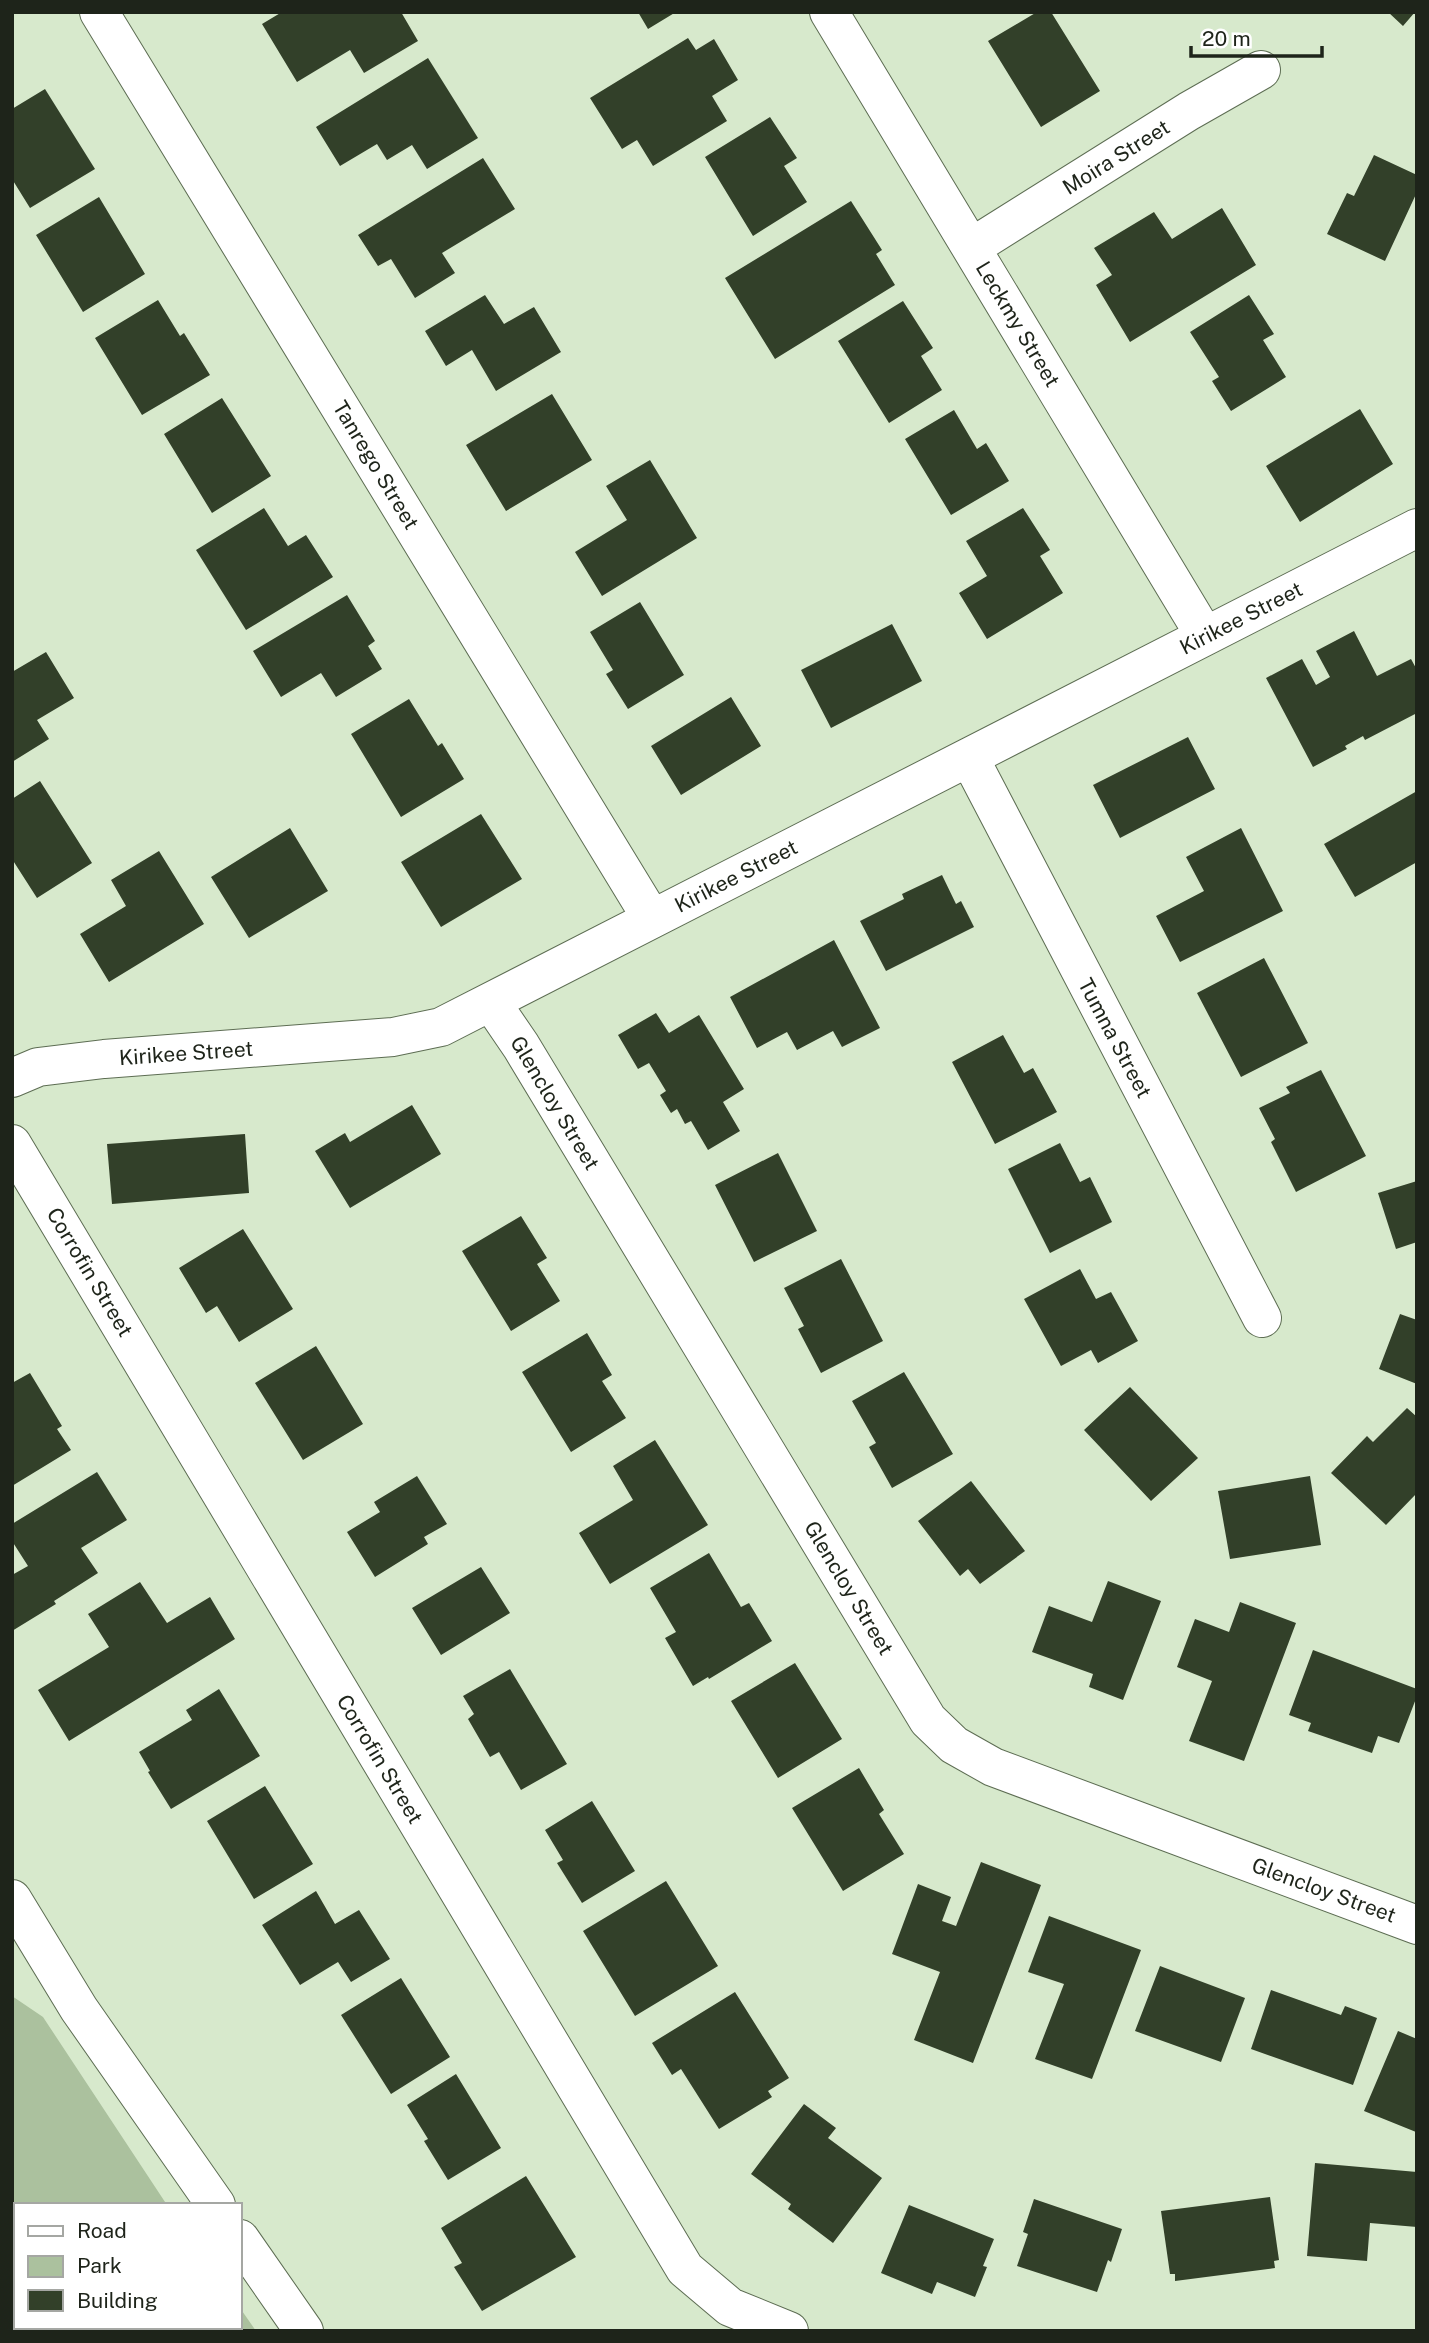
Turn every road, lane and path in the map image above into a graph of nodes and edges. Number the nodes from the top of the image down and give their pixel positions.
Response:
1 (99, 12) edge
2 (829, 12) edge
3 (1261, 70) dead end
4 (972, 247) junction
5 (1417, 528) edge
6 (1205, 636) junction
7 (969, 757) junction
8 (652, 919) junction
9 (491, 1002) junction
10 (12, 1078) edge
11 (12, 1144) edge
12 (1262, 1318) dead end
13 (12, 1899) edge
14 (1417, 1925) edge
15 (215, 2203) edge
16 (242, 2242) edge
17 (304, 2331) edge
18 (789, 2331) edge

1 - 8 street, Tanrego Street
2 - 4 street, Leckmy Street
3 - 4 street, Moira Street
4 - 6 street, Leckmy Street
5 - 6 street, Kirikee Street
6 - 7 street, Kirikee Street
7 - 8 street, Kirikee Street
7 - 12 street, Tumna Street
8 - 9 street, Kirikee Street
9 - 10 street, Kirikee Street
9 - 14 street, Glencloy Street
11 - 18 street, Corrofin Street
13 - 15 street
16 - 17 street

